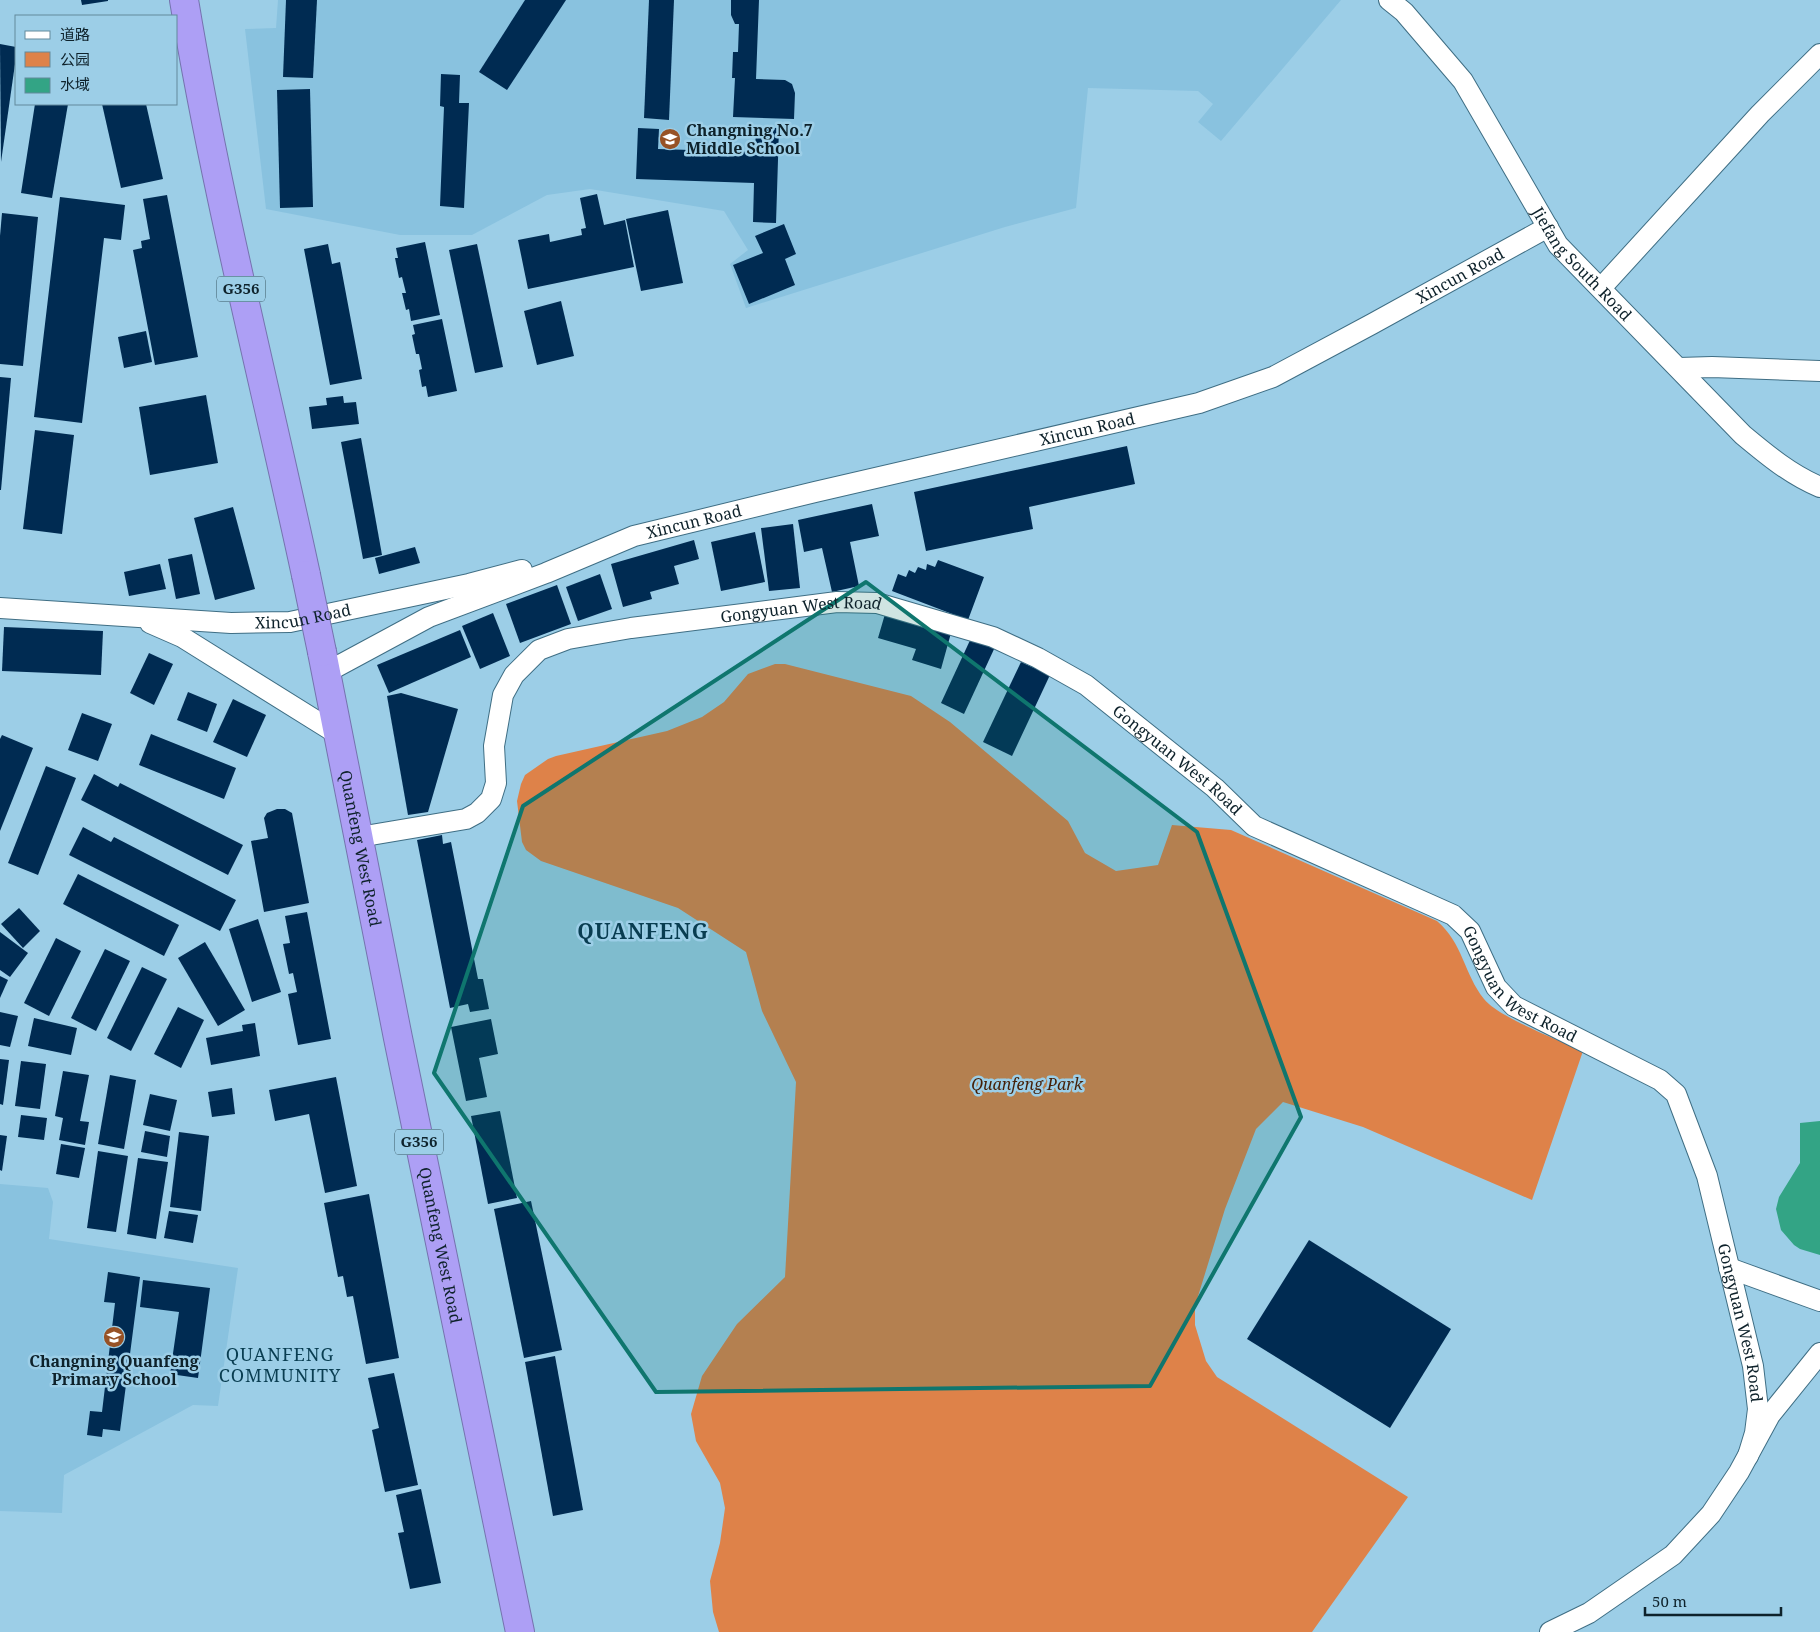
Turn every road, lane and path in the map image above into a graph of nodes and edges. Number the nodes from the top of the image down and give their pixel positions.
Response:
1 (184, 0) edge
2 (1388, 0) edge
3 (1820, 54) edge
4 (1548, 227) junction
5 (1601, 288) junction
6 (1679, 368) junction
7 (1820, 371) edge
8 (1820, 487) edge
9 (598, 551) junction
10 (0, 608) edge
11 (132, 617) junction
12 (325, 662) junction
13 (339, 735) junction
14 (359, 837) junction
15 (1729, 1268) junction
16 (1820, 1301) edge
17 (1820, 1353) edge
18 (1748, 1456) junction
19 (520, 1632) edge
20 (1550, 1632) edge

1 - 12 highway, G356, bridge
2 - 4 street, Jiefang South Road
3 - 5 street
4 - 5 street, Jiefang South Road
4 - 9 street, Xincun Road
5 - 6 street, Jiefang South Road
6 - 7 street
6 - 8 street, Jiefang South Road
9 - 11 street, Xincun Road
9 - 12 street, Xincun Road
10 - 11 street, Xincun Road
11 - 13 street
12 - 13 highway, Quanfeng West Road / G356
13 - 14 highway, Quanfeng West Road / G356
14 - 15 street, Gongyuan West Road
14 - 19 highway, Quanfeng West Road / G356
15 - 16 street
15 - 18 street, Gongyuan West Road
17 - 18 street
18 - 20 street

